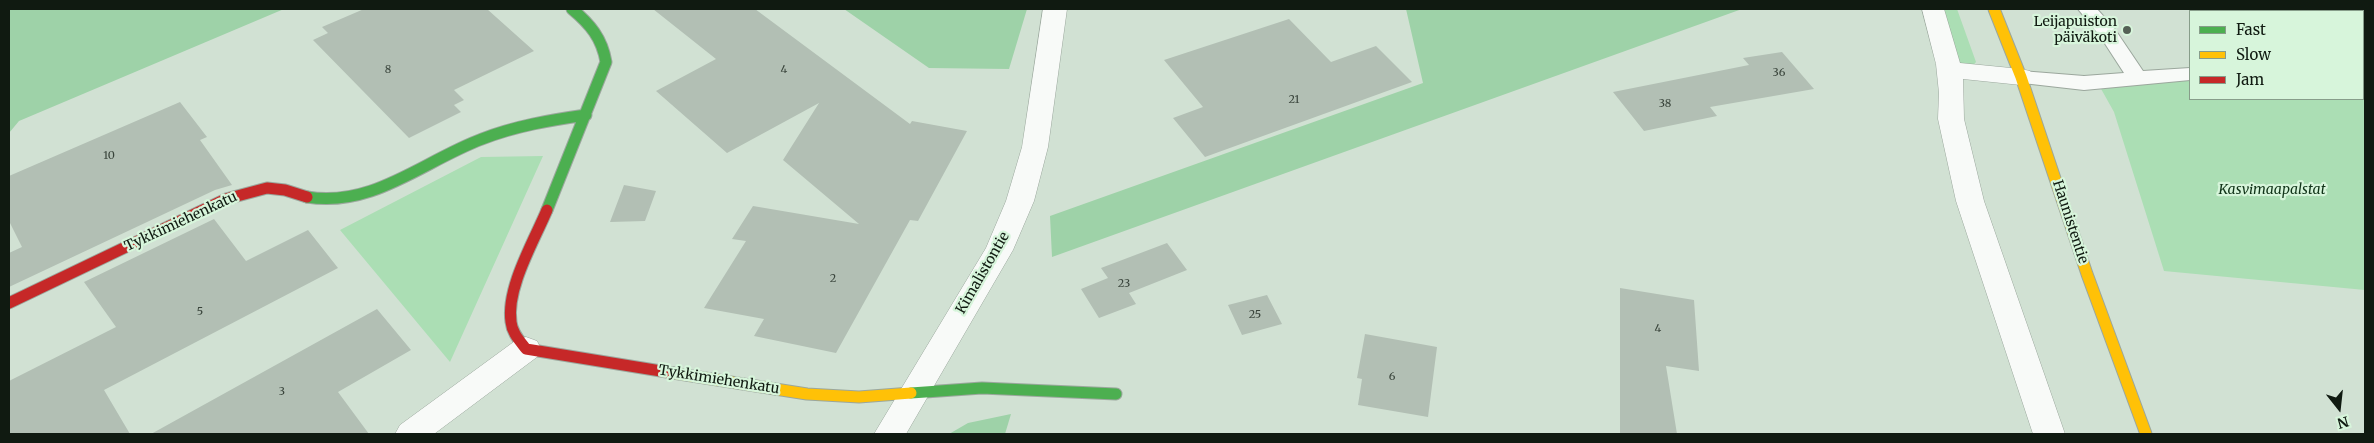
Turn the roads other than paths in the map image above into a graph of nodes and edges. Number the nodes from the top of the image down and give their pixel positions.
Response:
1 (572, 9) edge
2 (1055, 9) edge
3 (1933, 9) edge
4 (1994, 9) edge
5 (2087, 9) edge
6 (1948, 70) junction
7 (2189, 74) edge
8 (2021, 77) junction
9 (2138, 79) junction
10 (586, 115) junction
11 (9, 303) edge
12 (526, 349) junction
13 (913, 392) junction
14 (1116, 394) dead end
15 (411, 434) edge
16 (890, 434) edge
17 (2048, 434) edge
18 (2146, 434) edge

1 - 10 street
2 - 13 street, Kimalistontie
3 - 6 street
4 - 8 street, Haunistentie
5 - 9 lane
6 - 8 street
6 - 17 street
7 - 9 lane
8 - 9 lane
8 - 18 street, Haunistentie
10 - 11 street, Tykkimiehenkatu
10 - 12 street
12 - 13 street, Tykkimiehenkatu
12 - 15 street
13 - 14 street, Tykkimiehenkatu
13 - 16 street, Kimalistontie

